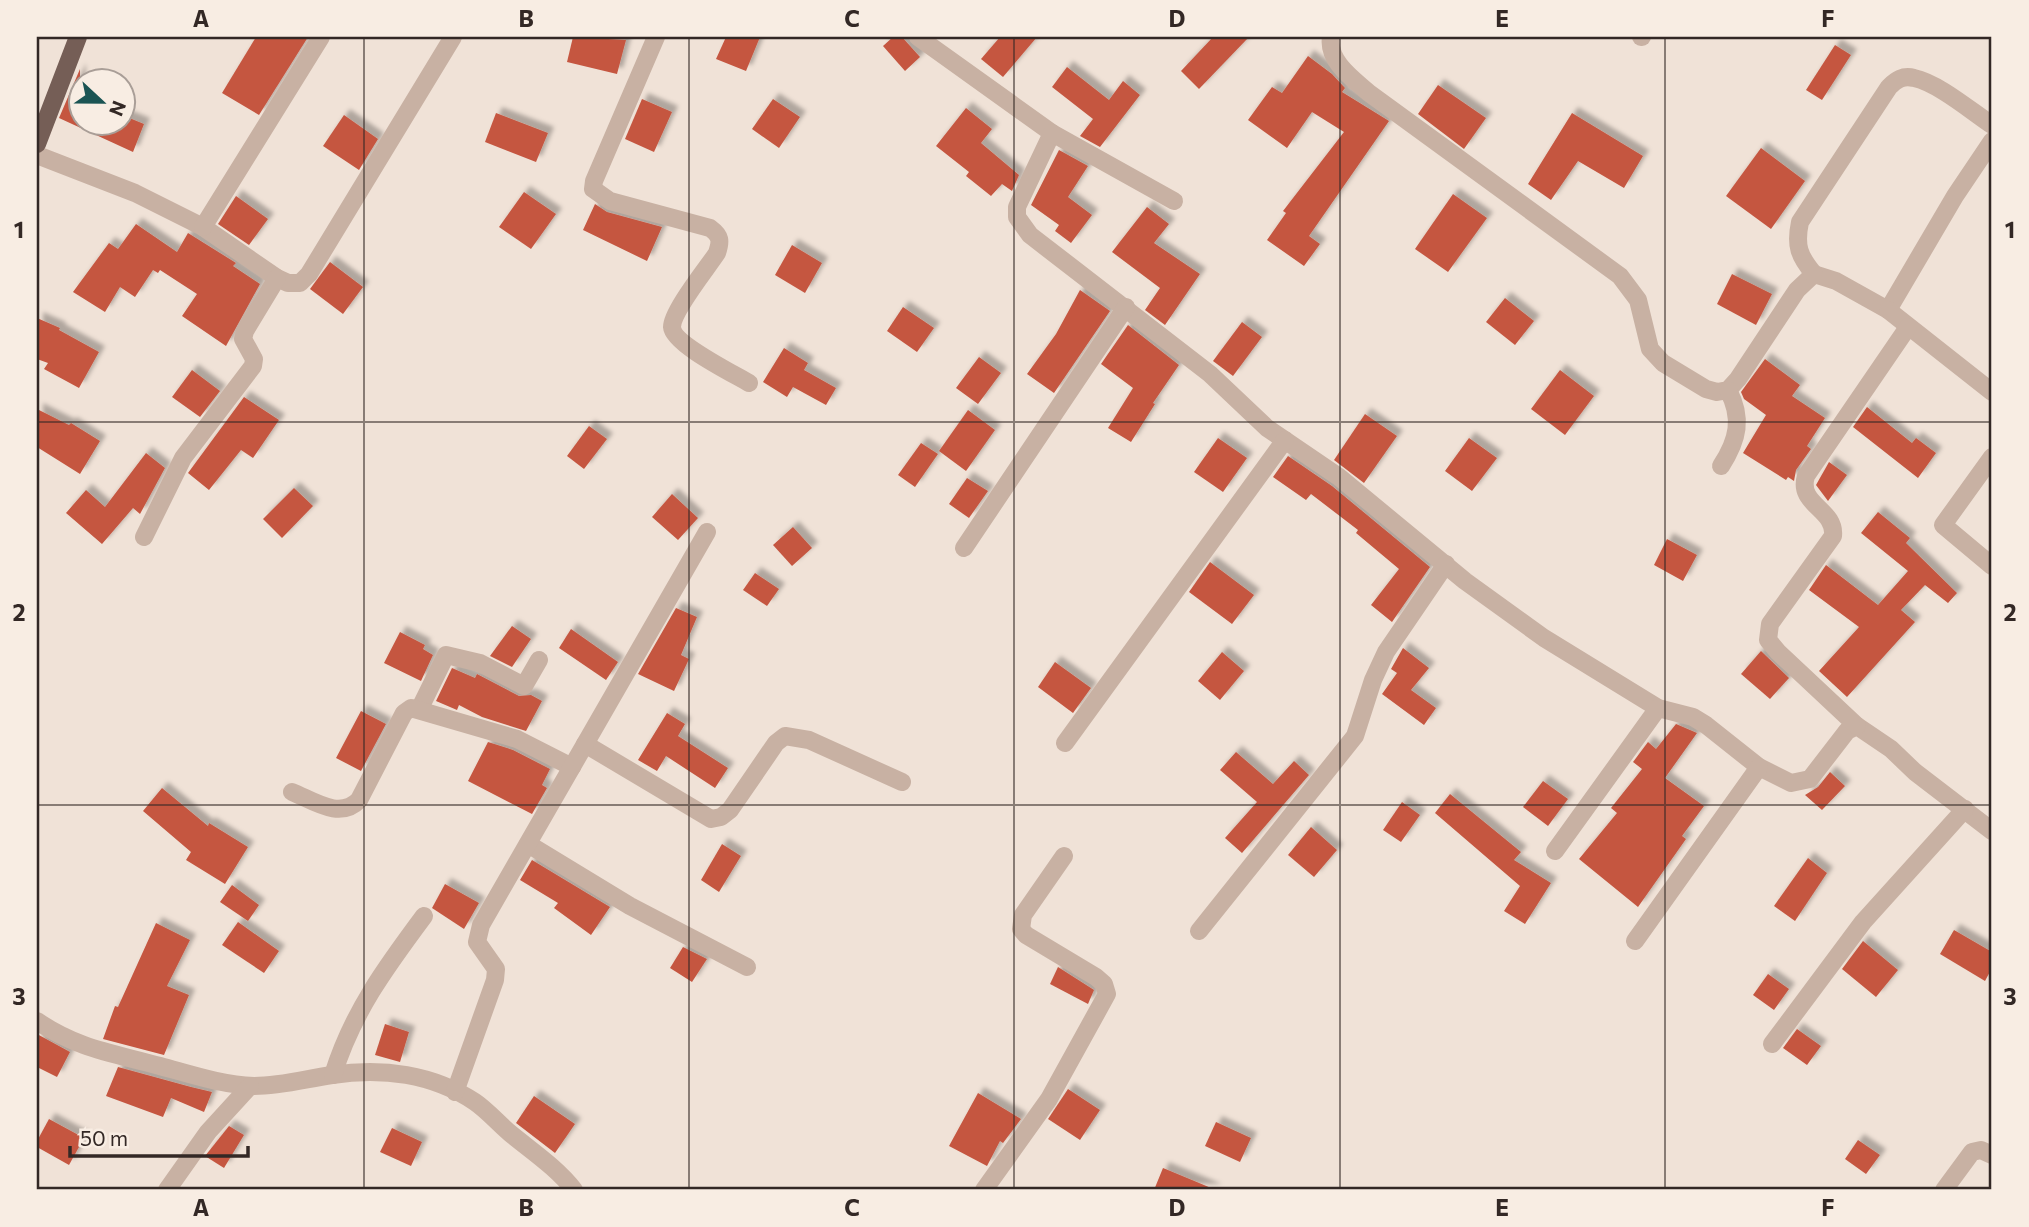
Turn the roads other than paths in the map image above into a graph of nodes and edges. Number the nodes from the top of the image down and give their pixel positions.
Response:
1 (78, 37) edge
2 (321, 37) edge
3 (453, 37) edge
4 (656, 37) edge
5 (918, 37) edge
6 (1331, 37) edge
7 (42, 112) edge
8 (1992, 125) edge
9 (1052, 133) junction
10 (1992, 141) edge
11 (37, 144) edge
12 (37, 155) edge
13 (1174, 201) dead end
14 (203, 227) junction
15 (1814, 274) junction
16 (277, 278) junction
17 (1126, 307) junction
18 (1888, 310) junction
19 (1908, 327) junction
20 (749, 383) dead end
21 (1728, 390) junction
22 (1992, 392) edge
23 (1285, 440) junction
24 (1992, 457) edge
25 (1721, 466) dead end
26 (708, 532) dead end
27 (144, 537) dead end
28 (964, 548) dead end
29 (1446, 564) junction
30 (1992, 566) edge
31 (539, 660) dead end
32 (420, 708) junction
33 (1658, 708) junction
34 (1857, 726) junction
35 (1065, 743) dead end
36 (585, 744) junction
37 (572, 767) junction
38 (1759, 767) junction
39 (902, 782) dead end
40 (292, 792) dead end
41 (1965, 809) junction
42 (1992, 831) edge
43 (528, 844) junction
44 (1555, 851) dead end
45 (1064, 856) dead end
46 (424, 916) dead end
47 (1199, 931) dead end
48 (1635, 941) dead end
49 (747, 967) dead end
50 (37, 1021) edge
51 (1772, 1044) dead end
52 (333, 1075) junction
53 (250, 1086) junction
54 (456, 1091) junction
55 (1992, 1155) edge
56 (167, 1190) edge
57 (575, 1190) edge
58 (984, 1190) edge
59 (1944, 1190) edge

1 - 7 main road
2 - 14 street
3 - 16 street
4 - 20 street
5 - 9 street
6 - 21 street
7 - 11 main road
8 - 15 street
9 - 13 street
9 - 17 street
10 - 18 street
12 - 14 street
14 - 16 street
15 - 18 street
15 - 21 street
16 - 27 street
17 - 23 street
17 - 28 street
18 - 19 street
19 - 22 street
19 - 34 street
21 - 25 street
23 - 29 street
23 - 35 street
24 - 30 street
26 - 36 street
29 - 33 street
29 - 47 street
31 - 32 street
32 - 37 street
32 - 40 street
33 - 38 street
33 - 44 street
34 - 38 street
34 - 41 street
36 - 37 street
36 - 39 street
37 - 43 street
38 - 48 street
41 - 42 street
41 - 51 street
43 - 49 street
43 - 54 street
45 - 58 street
46 - 52 street
50 - 53 street
52 - 53 street
52 - 54 street
53 - 56 street
54 - 57 street
55 - 59 street

